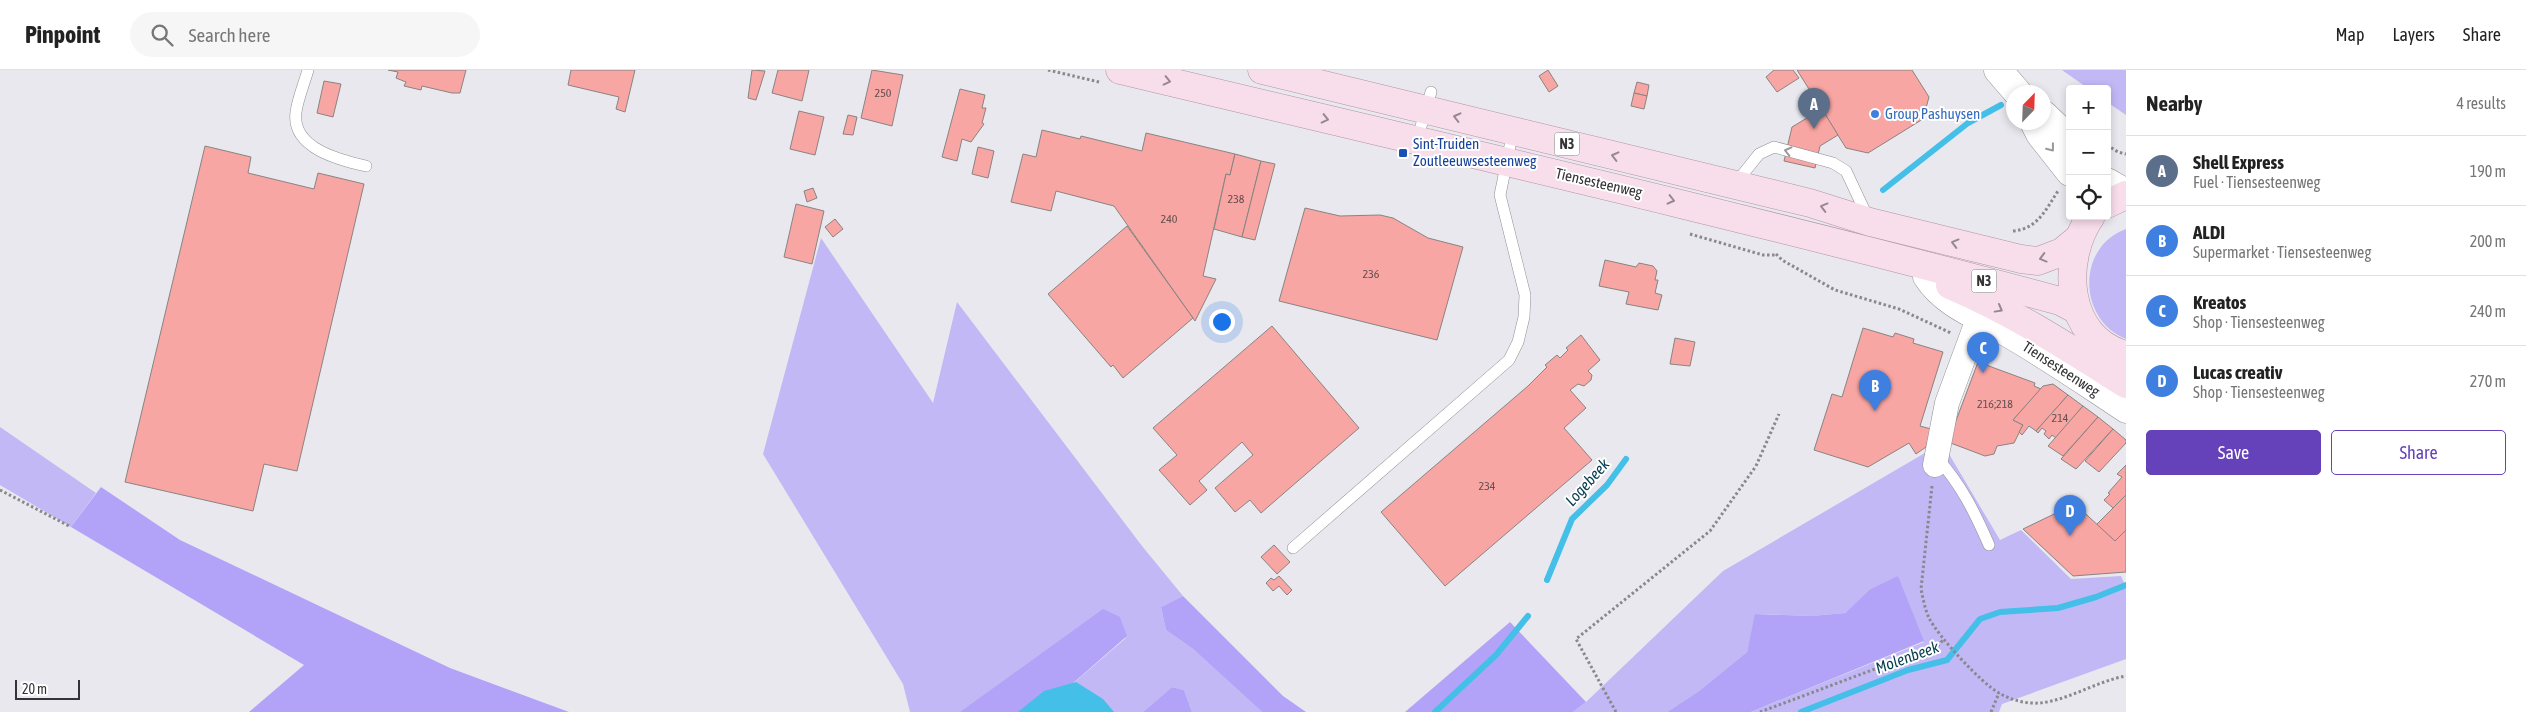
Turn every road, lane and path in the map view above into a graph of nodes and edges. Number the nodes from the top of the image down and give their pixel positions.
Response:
1 (308, 70) edge
2 (1120, 70) edge
3 (1262, 70) edge
4 (1998, 70) edge
5 (2011, 85) edge
6 (1428, 100) junction
7 (2051, 122) edge
8 (2038, 130) edge
9 (1513, 131) junction
10 (2066, 136) edge
11 (1417, 140) junction
12 (2111, 148) edge
13 (2118, 152) junction
14 (2126, 154) edge
15 (2112, 156) dead end
16 (1506, 161) junction
17 (366, 166) dead end
18 (2063, 182) edge
19 (1734, 185) junction
20 (2111, 185) edge
21 (2126, 194) edge
22 (2111, 202) edge
23 (1870, 222) junction
24 (2088, 222) edge
25 (2008, 231) dead end
26 (1777, 255) dead end
27 (1892, 258) junction
28 (1925, 277) junction
29 (2076, 308) junction
30 (1978, 319) junction
31 (1964, 355) junction
32 (2126, 355) edge
33 (2126, 384) edge
34 (2126, 411) edge
35 (1779, 414) dead end
36 (1935, 461) junction
37 (0, 490) edge
38 (71, 527) dead end
39 (1989, 545) dead end
40 (1293, 548) dead end
41 (1944, 638) junction
42 (2126, 676) edge
43 (1998, 693) junction
44 (1616, 712) edge
45 (1760, 712) edge
46 (1991, 712) edge

1 - 17 lane
2 -> 11 main road, Tiensesteenweg / N3
3 - 6 main road, Tiensesteenweg / N3
4 - 5 street
9 -> 6 main road, Tiensesteenweg / N3
6 - 11 lane
7 - 10 street
8 -> 18 street
9 - 16 lane
19 -> 9 main road, Tiensesteenweg / N3
11 - 16 main road, Tiensesteenweg / N3
12 - 13 path
13 - 14 path
13 - 15 path
16 -> 27 main road, Tiensesteenweg / N3
16 - 40 lane
18 - 25 path
23 -> 19 main road, Tiensesteenweg / N3
23 -> 19 lane
20 - 21 street
21 - 22 main road
24 -> 23 main road, Tiensesteenweg / N3
24 - 29 main road, N3
26 - 31 path
27 - 28 main road
27 - 29 main road, Tiensesteenweg / N3
28 - 30 street, Tiensesteenweg
28 -> 33 main road
29 - 32 main road, N3
30 - 31 street
30 - 34 street, Tiensesteenweg
31 - 36 street
35 - 44 path
36 - 39 lane
36 - 41 path
37 - 38 path
41 - 43 path
41 - 45 path
42 - 43 path
43 - 46 path

